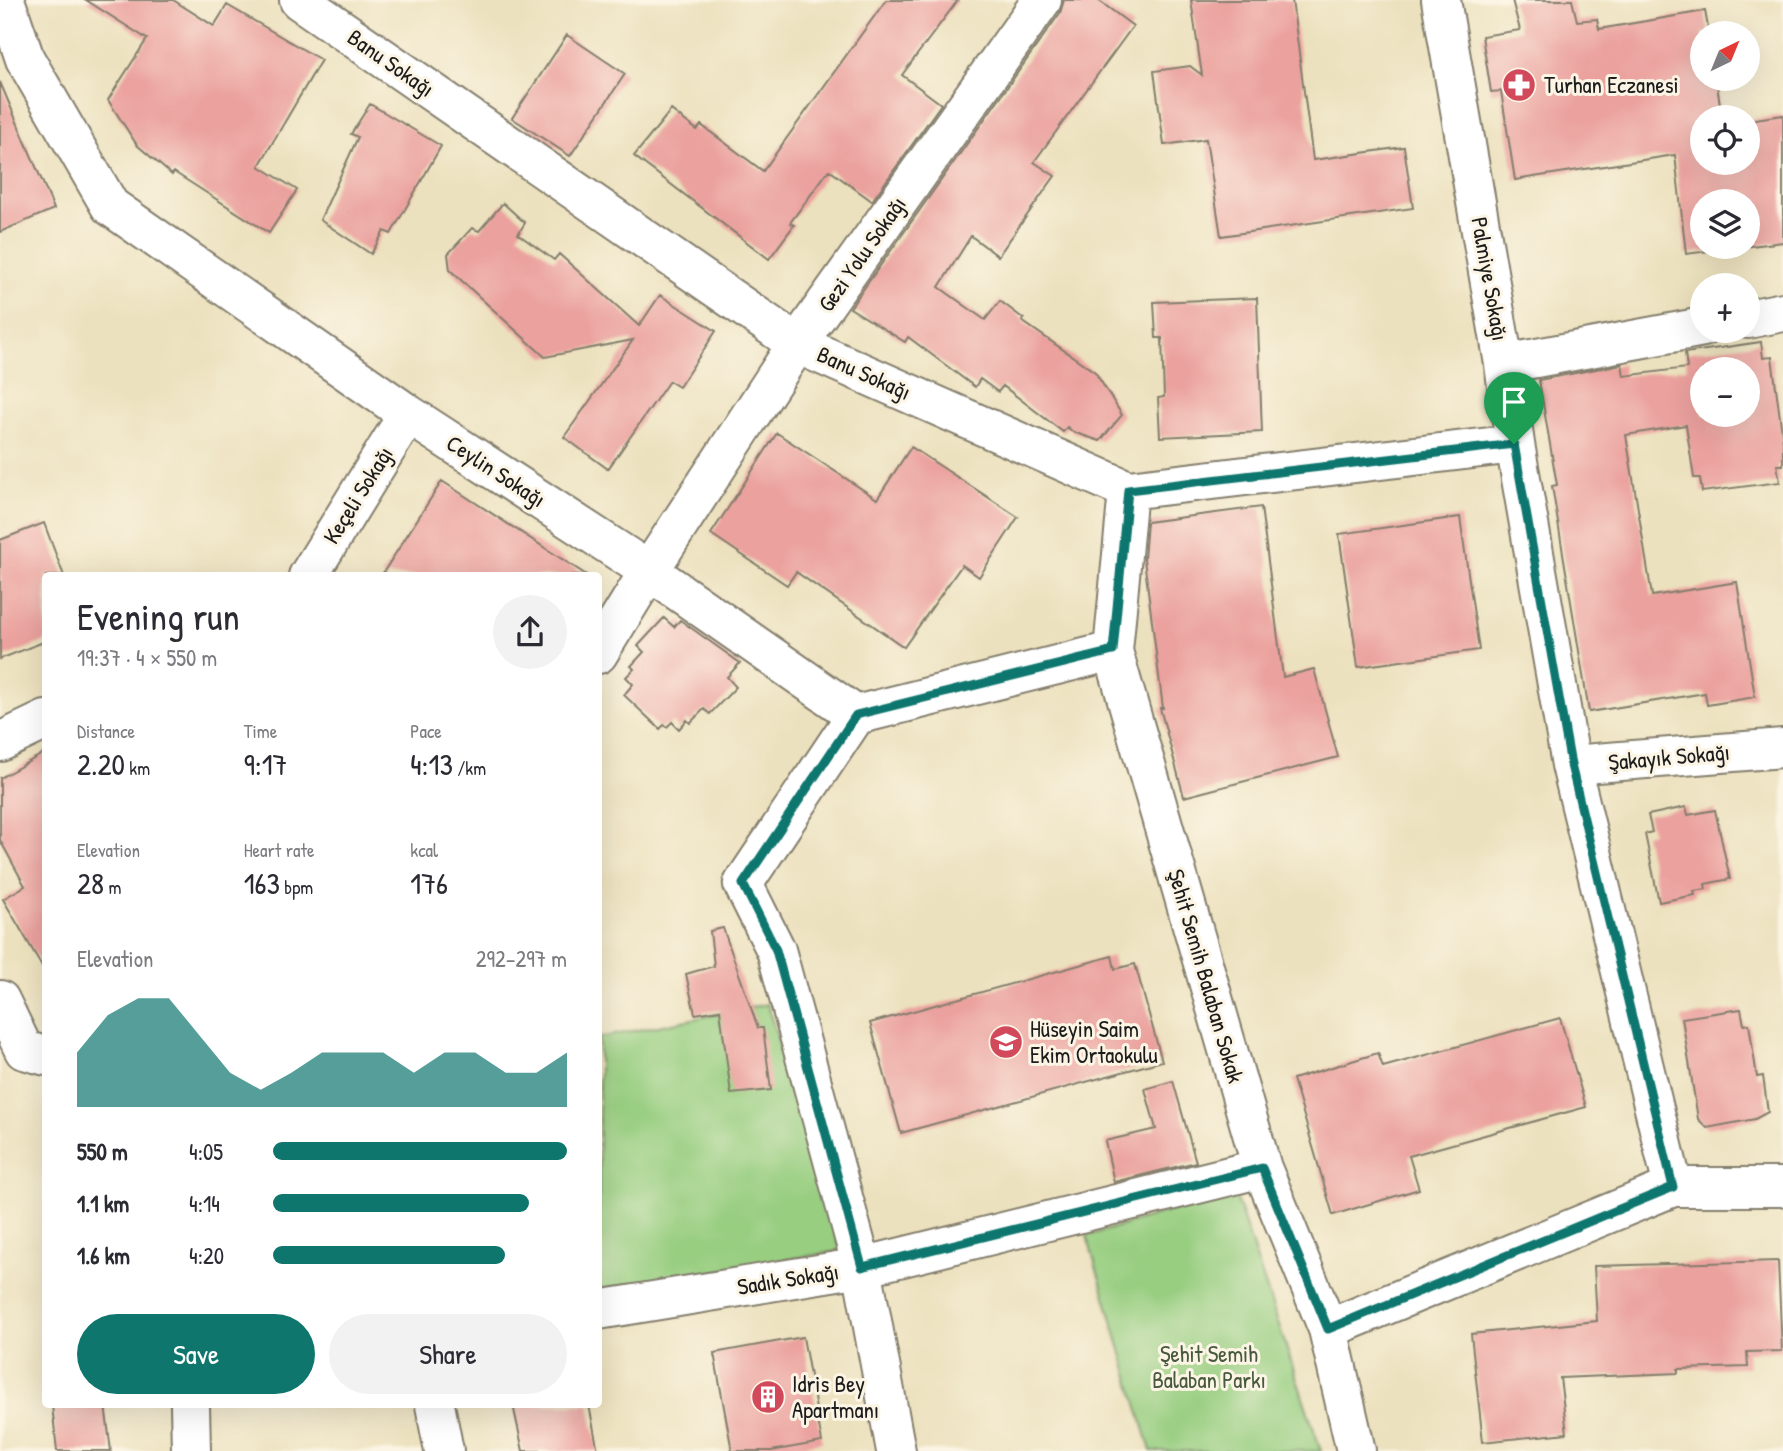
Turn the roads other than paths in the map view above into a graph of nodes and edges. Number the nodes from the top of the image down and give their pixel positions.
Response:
1 (5, 0) edge
2 (299, 0) edge
3 (1042, 0) edge
4 (1441, 0) edge
5 (1783, 313) edge
6 (1760, 317) edge
7 (1690, 329) edge
8 (797, 344) junction
9 (1504, 364) junction
10 (408, 414) junction
11 (1514, 444) junction
12 (1128, 490) junction
13 (649, 571) junction
14 (310, 572) edge
15 (602, 647) edge
16 (1113, 651) junction
17 (856, 715) junction
18 (42, 722) edge
19 (0, 742) edge
20 (1783, 748) edge
21 (1571, 765) junction
22 (0, 1000) edge
23 (42, 1055) edge
24 (1262, 1168) junction
25 (1673, 1187) junction
26 (1783, 1187) edge
27 (862, 1267) junction
28 (602, 1309) edge
29 (1328, 1329) junction
30 (190, 1408) edge
31 (436, 1408) edge
32 (191, 1451) edge
33 (444, 1451) edge
34 (896, 1451) edge
35 (1356, 1451) edge

1 - 10 street, Ceylin Sokağı
2 - 8 street, Banu Sokağı
3 - 8 street, Gezi Yolu Sokağı
4 - 9 street, Palmiye Sokağı
5 - 6 street
7 - 9 street
8 - 12 street, Banu Sokağı
8 - 13 street, Gezi Yolu Sokağı
9 - 11 street, Palmiye Sokağı
10 - 13 street, Ceylin Sokağı
10 - 14 street, Keçeli Sokağı
11 - 12 street
11 - 21 street, Palmiye Sokağı
12 - 16 street, Şehit Semih Balaban Sokak
13 - 15 street, Gezi Yolu Sokağı
13 - 17 street, Ceylin Sokağı
16 - 17 street
16 - 24 street, Şehit Semih Balaban Sokak
17 - 27 street
18 - 19 street
20 - 21 street, Şakayık Sokağı
21 - 25 street
22 - 23 street
24 - 27 street, Sadık Sokağı
24 - 29 street, Şehit Semih Balaban Sokak
25 - 26 street
25 - 29 street
27 - 28 street, Sadık Sokağı
27 - 34 street
29 - 35 street, Şehit Semih Balaban Sokak
30 - 32 street
31 - 33 street

